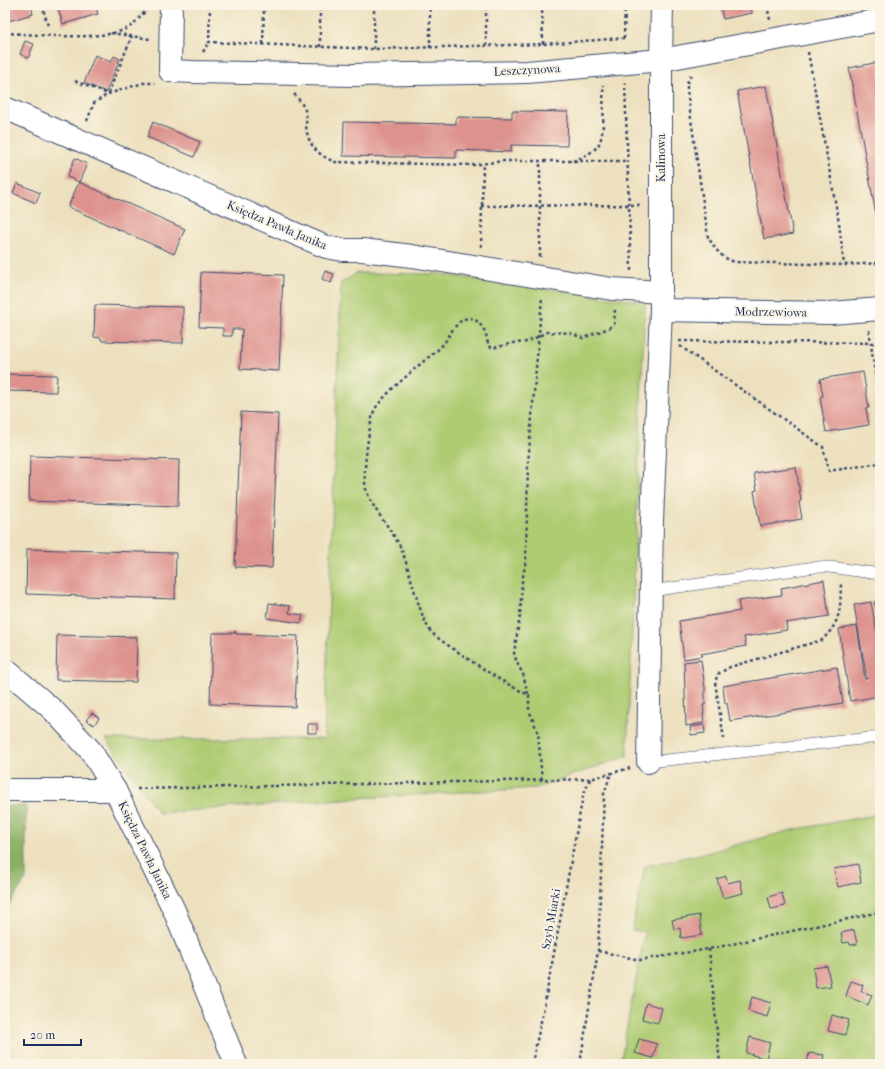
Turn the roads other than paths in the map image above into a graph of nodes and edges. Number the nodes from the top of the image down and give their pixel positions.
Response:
1 (171, 5) edge
2 (662, 5) edge
3 (880, 20) edge
4 (661, 60) junction
5 (5, 108) edge
6 (661, 301) junction
7 (873, 309) edge
8 (880, 574) edge
9 (651, 591) junction
10 (5, 669) edge
11 (880, 737) edge
12 (648, 762) joint
13 (5, 790) edge
14 (115, 790) junction
15 (236, 1064) edge

1 - 4 street, Leszczynowa
2 - 4 street, Kalinowa
3 - 4 street, Leszczynowa
4 - 6 street, Kalinowa
5 - 6 street, Księdza Pawła Janika
6 - 7 street, Modrzewiowa
6 - 9 street, Kalinowa
8 - 9 lane
9 - 12 street, Kalinowa
10 - 14 street, Księdza Pawła Janika
11 - 12 lane
13 - 14 street
14 - 15 street, Księdza Pawła Janika

